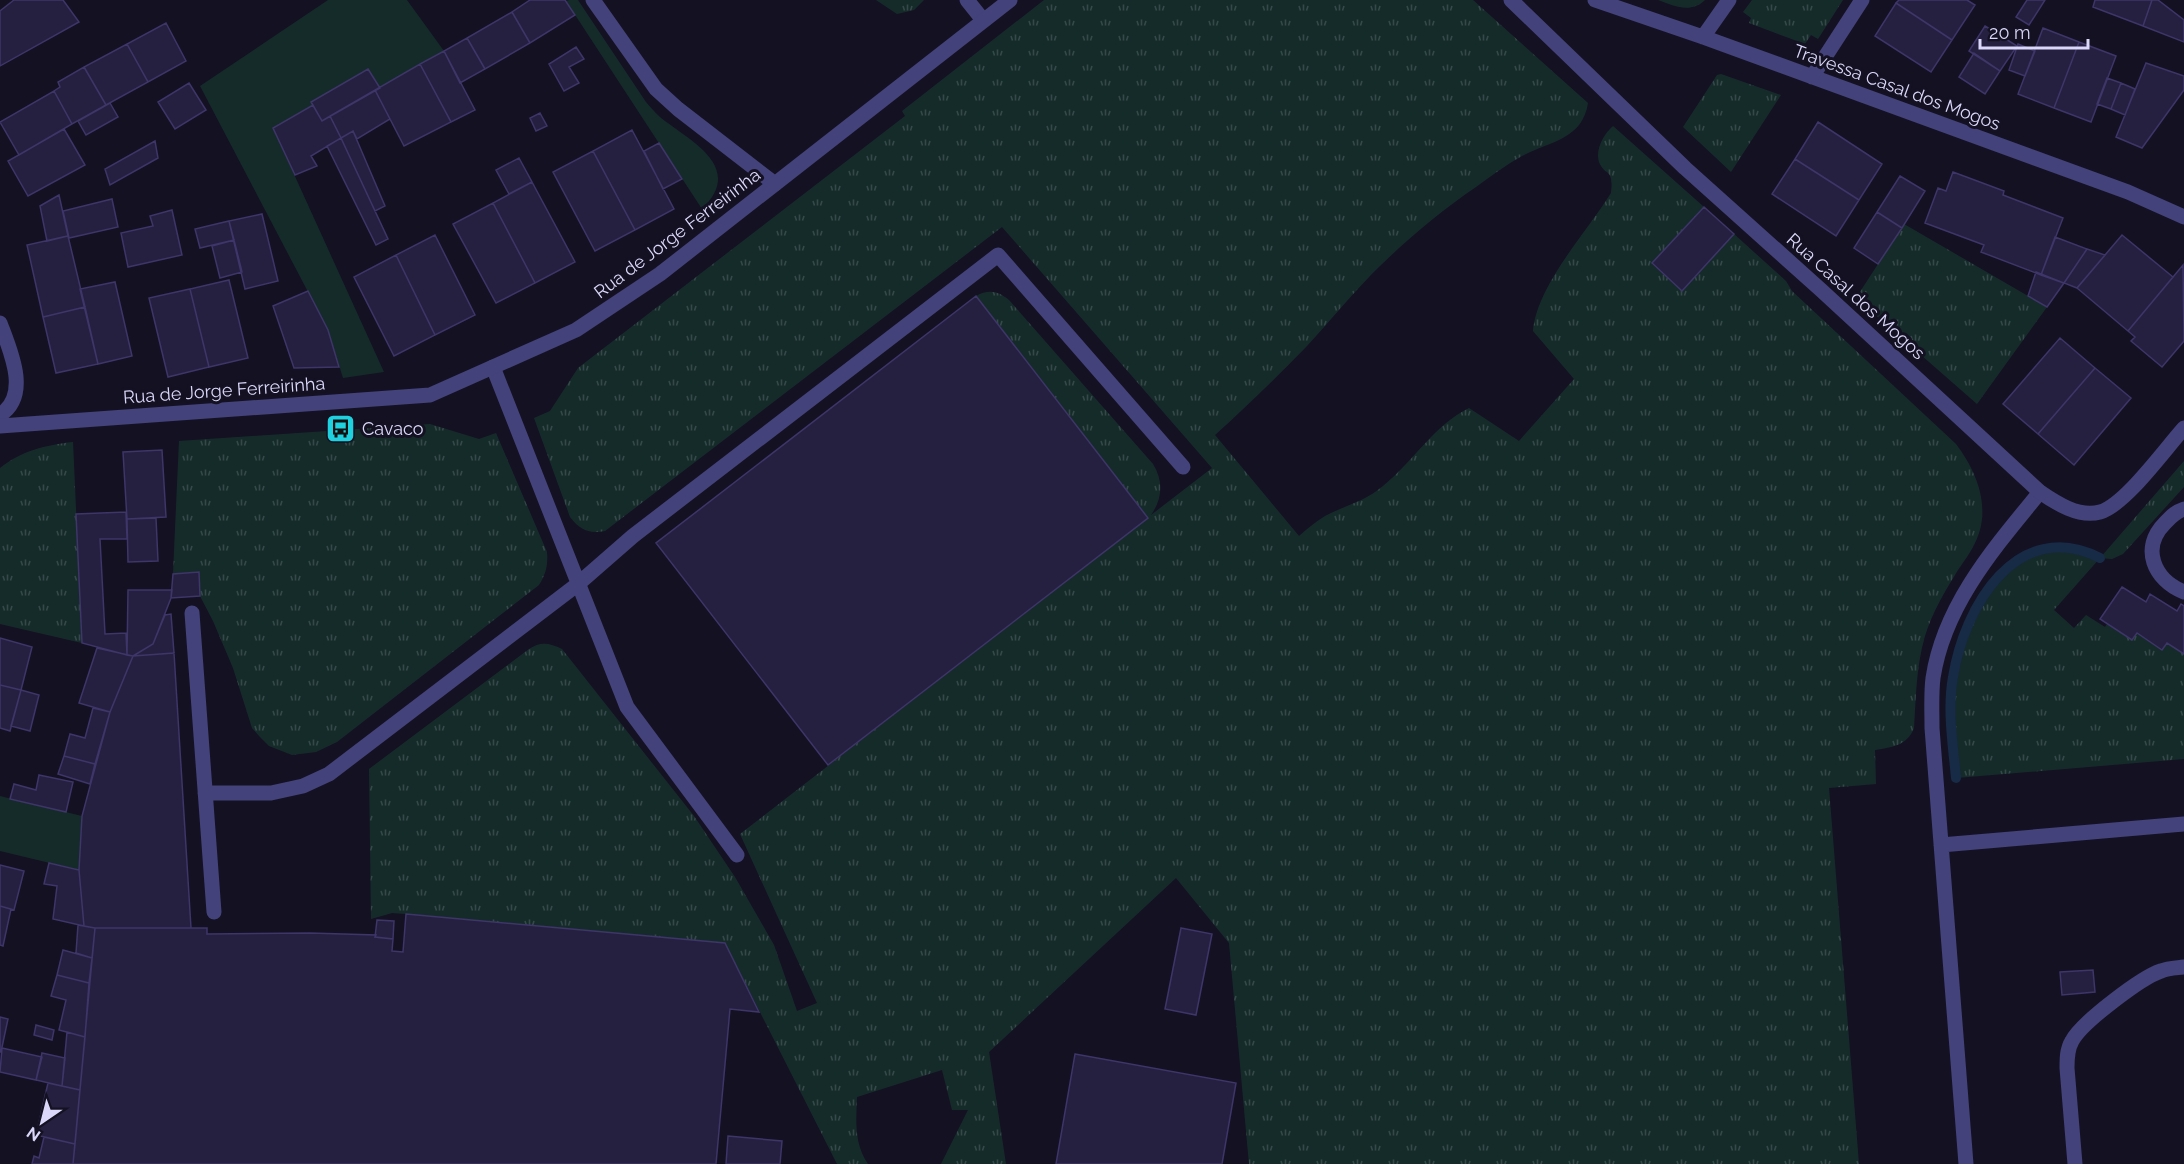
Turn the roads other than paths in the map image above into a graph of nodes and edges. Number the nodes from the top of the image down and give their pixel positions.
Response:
1 (594, 0) edge
2 (967, 0) edge
3 (1010, 0) edge
4 (1511, 0) edge
5 (1595, 0) edge
6 (1729, 0) edge
7 (1862, 0) edge
8 (983, 20) junction
9 (1703, 37) junction
10 (1812, 77) junction
11 (775, 184) junction
12 (2184, 217) edge
13 (0, 323) edge
14 (493, 367) junction
15 (0, 415) edge
16 (0, 426) edge
17 (2184, 428) edge
18 (1183, 467) dead end
19 (2040, 492) junction
20 (2184, 509) edge
21 (578, 584) junction
22 (2184, 592) edge
23 (192, 614) dead end
24 (205, 792) junction
25 (2184, 824) edge
26 (1941, 845) junction
27 (737, 855) dead end
28 (214, 912) dead end
29 (2184, 967) edge
30 (1966, 1164) edge
31 (2074, 1164) edge

1 - 11 street
2 - 8 street
3 - 8 street, Rua de Jorge Ferreirinha
4 - 19 street, Rua Casal dos Mogos
5 - 9 street, Travessa Casal dos Mogos
6 - 9 street
7 - 10 street
8 - 11 street, Rua de Jorge Ferreirinha
9 - 10 street, Travessa Casal dos Mogos
10 - 12 street, Travessa Casal dos Mogos
11 - 14 street, Rua de Jorge Ferreirinha
13 - 15 street
14 - 16 street, Rua de Jorge Ferreirinha
14 - 21 street
17 - 19 street, Rua Casal dos Mogos
18 - 21 street
19 - 26 street
20 - 22 street
21 - 24 street
21 - 27 street
23 - 24 street
24 - 28 street
25 - 26 street
26 - 30 street
29 - 31 street

